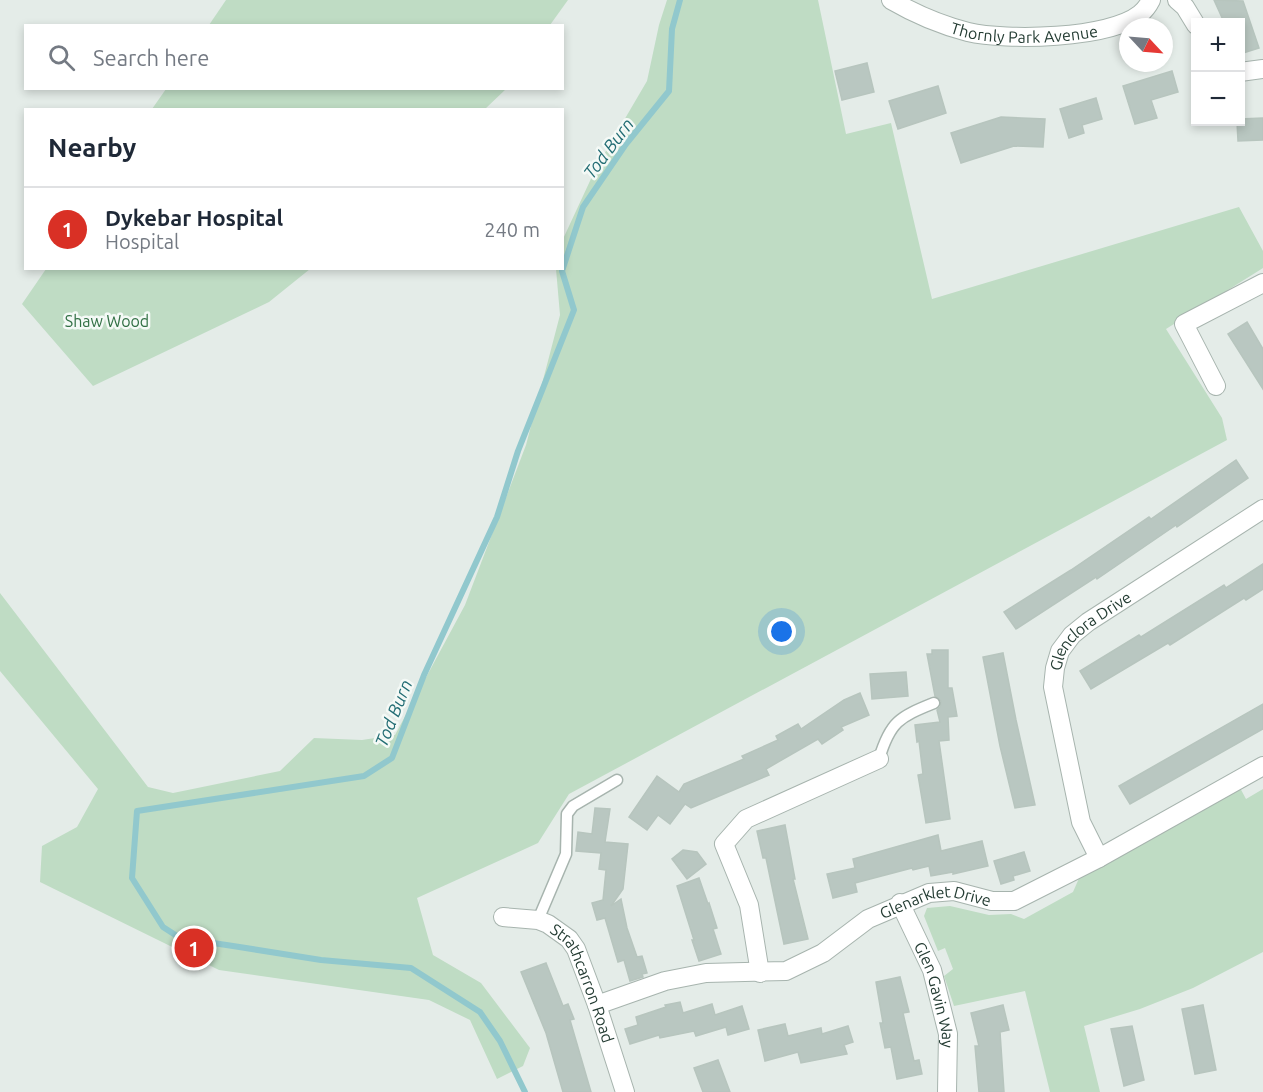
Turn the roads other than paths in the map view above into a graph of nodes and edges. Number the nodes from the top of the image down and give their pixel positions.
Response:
1 (891, 0) edge
2 (1151, 0) edge
3 (1177, 0) edge
4 (1192, 18) edge
5 (1263, 69) edge
6 (1245, 71) edge
7 (1263, 284) edge
8 (1216, 386) dead end
9 (1263, 509) edge
10 (934, 703) dead end
11 (879, 759) joint
12 (1263, 766) edge
13 (617, 780) dead end
14 (1099, 858) junction
15 (900, 903) junction
16 (503, 917) dead end
17 (538, 920) junction
18 (760, 973) junction
19 (597, 1005) junction
20 (625, 1092) edge
21 (946, 1092) edge

1 - 2 street, Thornly Park Avenue
3 - 4 street
5 - 6 street
7 - 8 street
9 - 14 street, Glenclora Drive
10 - 11 lane
11 - 18 street
12 - 14 street, Glenarklet Drive
13 - 17 lane
14 - 15 street, Glenarklet Drive
15 - 18 street, Glenarklet Drive
15 - 21 street, Glen Gavin Way
16 - 17 street, Strathcarron Road
17 - 19 street, Strathcarron Road
18 - 19 street, Glenarklet Drive
19 - 20 street, Strathcarron Road

